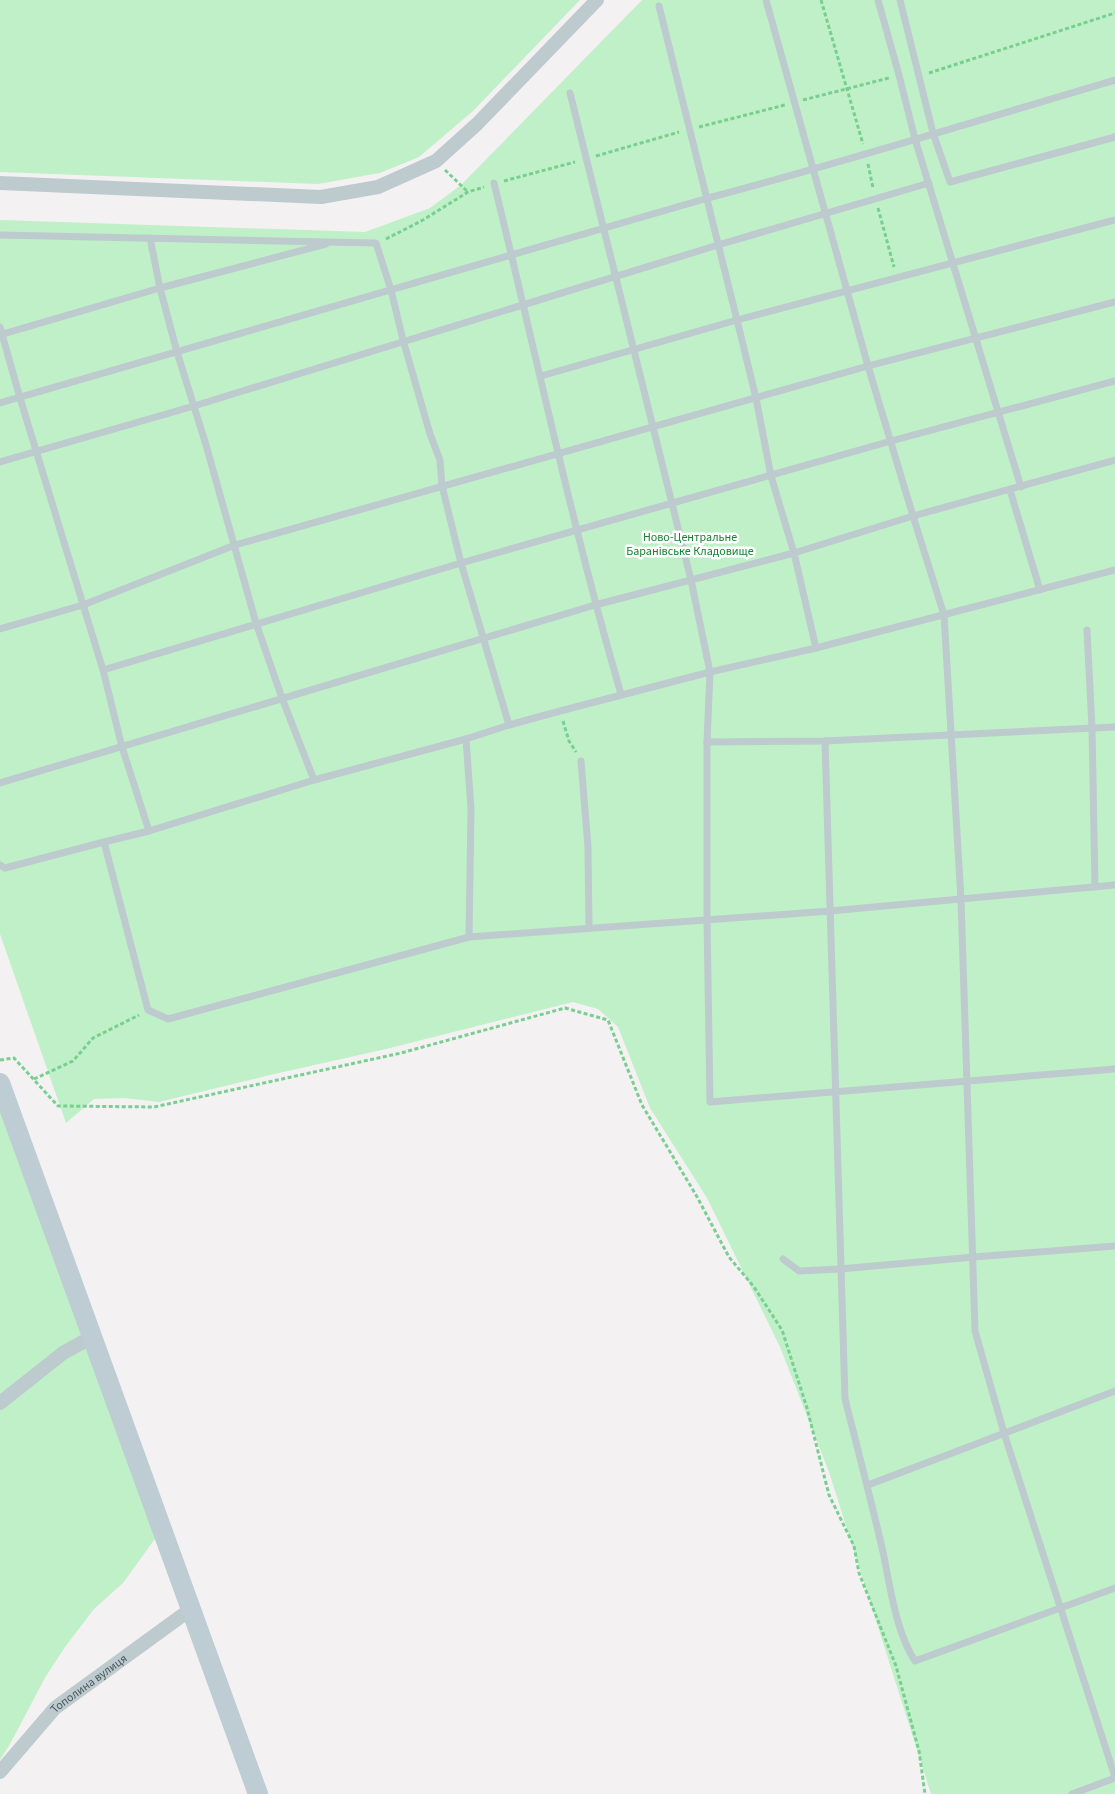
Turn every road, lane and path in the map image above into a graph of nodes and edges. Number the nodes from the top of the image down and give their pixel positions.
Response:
1 (597, 0) edge
2 (766, 0) edge
3 (821, 0) edge
4 (878, 0) edge
5 (900, 0) edge
6 (659, 6) dead end
7 (1115, 13) edge
8 (900, 75) junction
9 (919, 76) junction
10 (1115, 80) edge
11 (847, 89) junction
12 (570, 93) dead end
13 (795, 102) junction
14 (689, 130) junction
15 (933, 133) junction
16 (1115, 137) edge
17 (915, 139) junction
18 (866, 154) junction
19 (586, 159) junction
20 (436, 161) junction
21 (814, 170) junction
22 (0, 183) edge
23 (929, 183) junction
24 (494, 184) junction
25 (468, 192) junction
26 (708, 198) junction
27 (875, 199) junction
28 (826, 213) junction
29 (1115, 220) edge
30 (604, 229) junction
31 (0, 235) edge
32 (150, 238) junction
33 (334, 242) junction
34 (376, 243) junction
35 (718, 245) junction
36 (512, 255) junction
37 (952, 263) junction
38 (615, 277) junction
39 (897, 278) junction
40 (160, 288) junction
41 (391, 290) junction
42 (847, 291) junction
43 (1115, 302) edge
44 (524, 304) junction
45 (737, 320) junction
46 (1, 333) edge
47 (976, 337) junction
48 (403, 340) junction
49 (634, 348) junction
50 (177, 352) junction
51 (868, 366) junction
52 (541, 376) junction
53 (1115, 381) edge
54 (20, 398) junction
55 (756, 398) junction
56 (0, 403) edge
57 (194, 406) junction
58 (999, 411) junction
59 (653, 426) junction
60 (891, 441) junction
61 (36, 451) junction
62 (559, 454) junction
63 (1115, 460) edge
64 (0, 462) edge
65 (771, 476) junction
66 (442, 486) junction
67 (1020, 487) junction
68 (1010, 490) junction
69 (671, 505) junction
70 (912, 516) junction
71 (576, 531) junction
72 (235, 545) junction
73 (794, 553) junction
74 (461, 563) junction
75 (1115, 570) edge
76 (691, 580) junction
77 (1040, 590) junction
78 (82, 605) junction
79 (596, 605) junction
80 (944, 615) junction
81 (256, 623) junction
82 (0, 630) edge
83 (1087, 630) dead end
84 (485, 638) junction
85 (816, 648) junction
86 (103, 670) junction
87 (710, 672) junction
88 (621, 694) junction
89 (282, 698) junction
90 (560, 711) junction
91 (509, 725) junction
92 (1115, 727) edge
93 (1092, 728) junction
94 (951, 735) junction
95 (466, 739) junction
96 (825, 741) junction
97 (707, 742) junction
98 (122, 747) junction
99 (581, 760) joint
100 (314, 780) junction
101 (0, 783) edge
102 (149, 830) junction
103 (104, 842) junction
104 (0, 865) edge
105 (1115, 885) edge
106 (1095, 887) junction
107 (961, 900) junction
108 (830, 911) junction
109 (706, 920) junction
110 (589, 928) junction
111 (469, 937) junction
112 (148, 1010) junction
113 (0, 1060) edge
114 (1115, 1069) edge
115 (34, 1079) junction
116 (966, 1081) junction
117 (0, 1082) edge
118 (836, 1091) junction
119 (1115, 1246) edge
120 (974, 1257) junction
121 (783, 1260) dead end
122 (840, 1269) junction
123 (92, 1337) junction
124 (1115, 1391) edge
125 (0, 1403) edge
126 (1004, 1434) junction
127 (868, 1485) junction
128 (1115, 1588) edge
129 (1060, 1607) junction
130 (191, 1609) junction
131 (0, 1772) edge
132 (1115, 1777) edge
133 (258, 1794) edge
134 (925, 1794) edge
135 (1072, 1794) edge

1 - 20 street
2 - 13 lane
3 - 11 path
4 - 8 lane
5 - 9 lane
6 - 14 lane
7 - 9 path
8 - 11 path
8 - 17 lane
9 - 15 lane
10 - 15 lane
11 - 13 path
11 - 18 path
12 - 19 lane
13 - 14 path
13 - 21 lane
14 - 19 path
14 - 26 lane
15 - 16 lane
15 - 17 lane
17 - 18 lane
17 - 23 lane
18 - 21 lane
18 - 27 path
19 - 24 path
19 - 30 lane
20 - 22 street
20 - 25 path
21 - 26 lane
21 - 28 lane
23 - 27 lane
23 - 37 lane
24 - 25 path
24 - 36 lane
25 - 34 path
26 - 30 lane
26 - 35 lane
27 - 28 lane
27 - 39 path
28 - 35 lane
28 - 42 lane
29 - 37 lane
30 - 36 lane
30 - 38 lane
31 - 32 lane
32 - 33 lane
32 - 40 lane
33 - 34 lane
33 - 40 lane
34 - 41 lane
35 - 38 lane
35 - 45 lane
36 - 41 lane
36 - 44 lane
37 - 39 lane
37 - 47 lane
38 - 44 lane
38 - 49 lane
39 - 42 lane
40 - 46 lane
40 - 50 lane
41 - 48 lane
41 - 50 lane
42 - 45 lane
42 - 51 lane
43 - 47 lane
44 - 48 lane
44 - 52 lane
45 - 49 lane
45 - 55 lane
46 - 54 lane
47 - 51 lane
47 - 58 lane
48 - 57 lane
48 - 66 lane
49 - 52 lane
49 - 59 lane
50 - 54 lane
50 - 57 lane
51 - 55 lane
51 - 60 lane
52 - 62 lane
53 - 58 lane
54 - 56 lane
54 - 61 lane
55 - 59 lane
55 - 65 lane
57 - 61 lane
57 - 72 lane
58 - 60 lane
58 - 67 lane
59 - 62 lane
59 - 69 lane
60 - 65 lane
60 - 70 lane
61 - 64 lane
61 - 78 lane
62 - 66 lane
62 - 71 lane
63 - 67 lane
65 - 69 lane
65 - 73 lane
66 - 72 lane
66 - 74 lane
67 - 68 lane
68 - 70 lane
68 - 77 lane
69 - 71 lane
69 - 76 lane
70 - 73 lane
70 - 80 lane
71 - 74 lane
71 - 79 lane
72 - 78 lane
72 - 81 lane
73 - 76 lane
73 - 85 lane
74 - 81 lane
74 - 84 lane
75 - 77 lane
76 - 79 lane
76 - 87 lane
77 - 80 lane
78 - 82 lane
78 - 86 lane
79 - 84 lane
79 - 88 lane
80 - 85 lane
80 - 94 lane
81 - 86 lane
81 - 89 lane
83 - 93 lane
84 - 89 lane
84 - 91 lane
85 - 87 lane
86 - 98 lane
87 - 88 lane
87 - 97 lane
88 - 90 lane
89 - 98 lane
89 - 100 lane
90 - 91 lane
90 - 99 path
91 - 95 lane
92 - 93 lane
93 - 94 lane
93 - 106 lane
94 - 96 lane
94 - 107 lane
95 - 100 lane
95 - 111 lane
96 - 97 lane
96 - 108 lane
97 - 109 lane
98 - 101 lane
98 - 102 lane
99 - 110 lane
100 - 102 lane
102 - 103 lane
103 - 104 lane
103 - 112 lane
105 - 106 lane
106 - 107 lane
107 - 108 lane
107 - 116 lane
108 - 109 lane
108 - 118 lane
109 - 110 lane
109 - 118 lane
110 - 111 lane
111 - 112 lane
112 - 115 path
113 - 115 path
114 - 116 lane
115 - 134 path
116 - 118 lane
116 - 120 lane
117 - 123 main road
118 - 122 lane
119 - 120 lane
120 - 122 lane
120 - 126 lane
121 - 122 lane
122 - 127 lane
123 - 125 street
123 - 130 main road
124 - 126 lane
126 - 127 lane
126 - 129 lane
127 - 129 lane
128 - 129 lane
129 - 132 lane
130 - 131 street, Тополина вулиця
130 - 133 main road
132 - 135 lane

